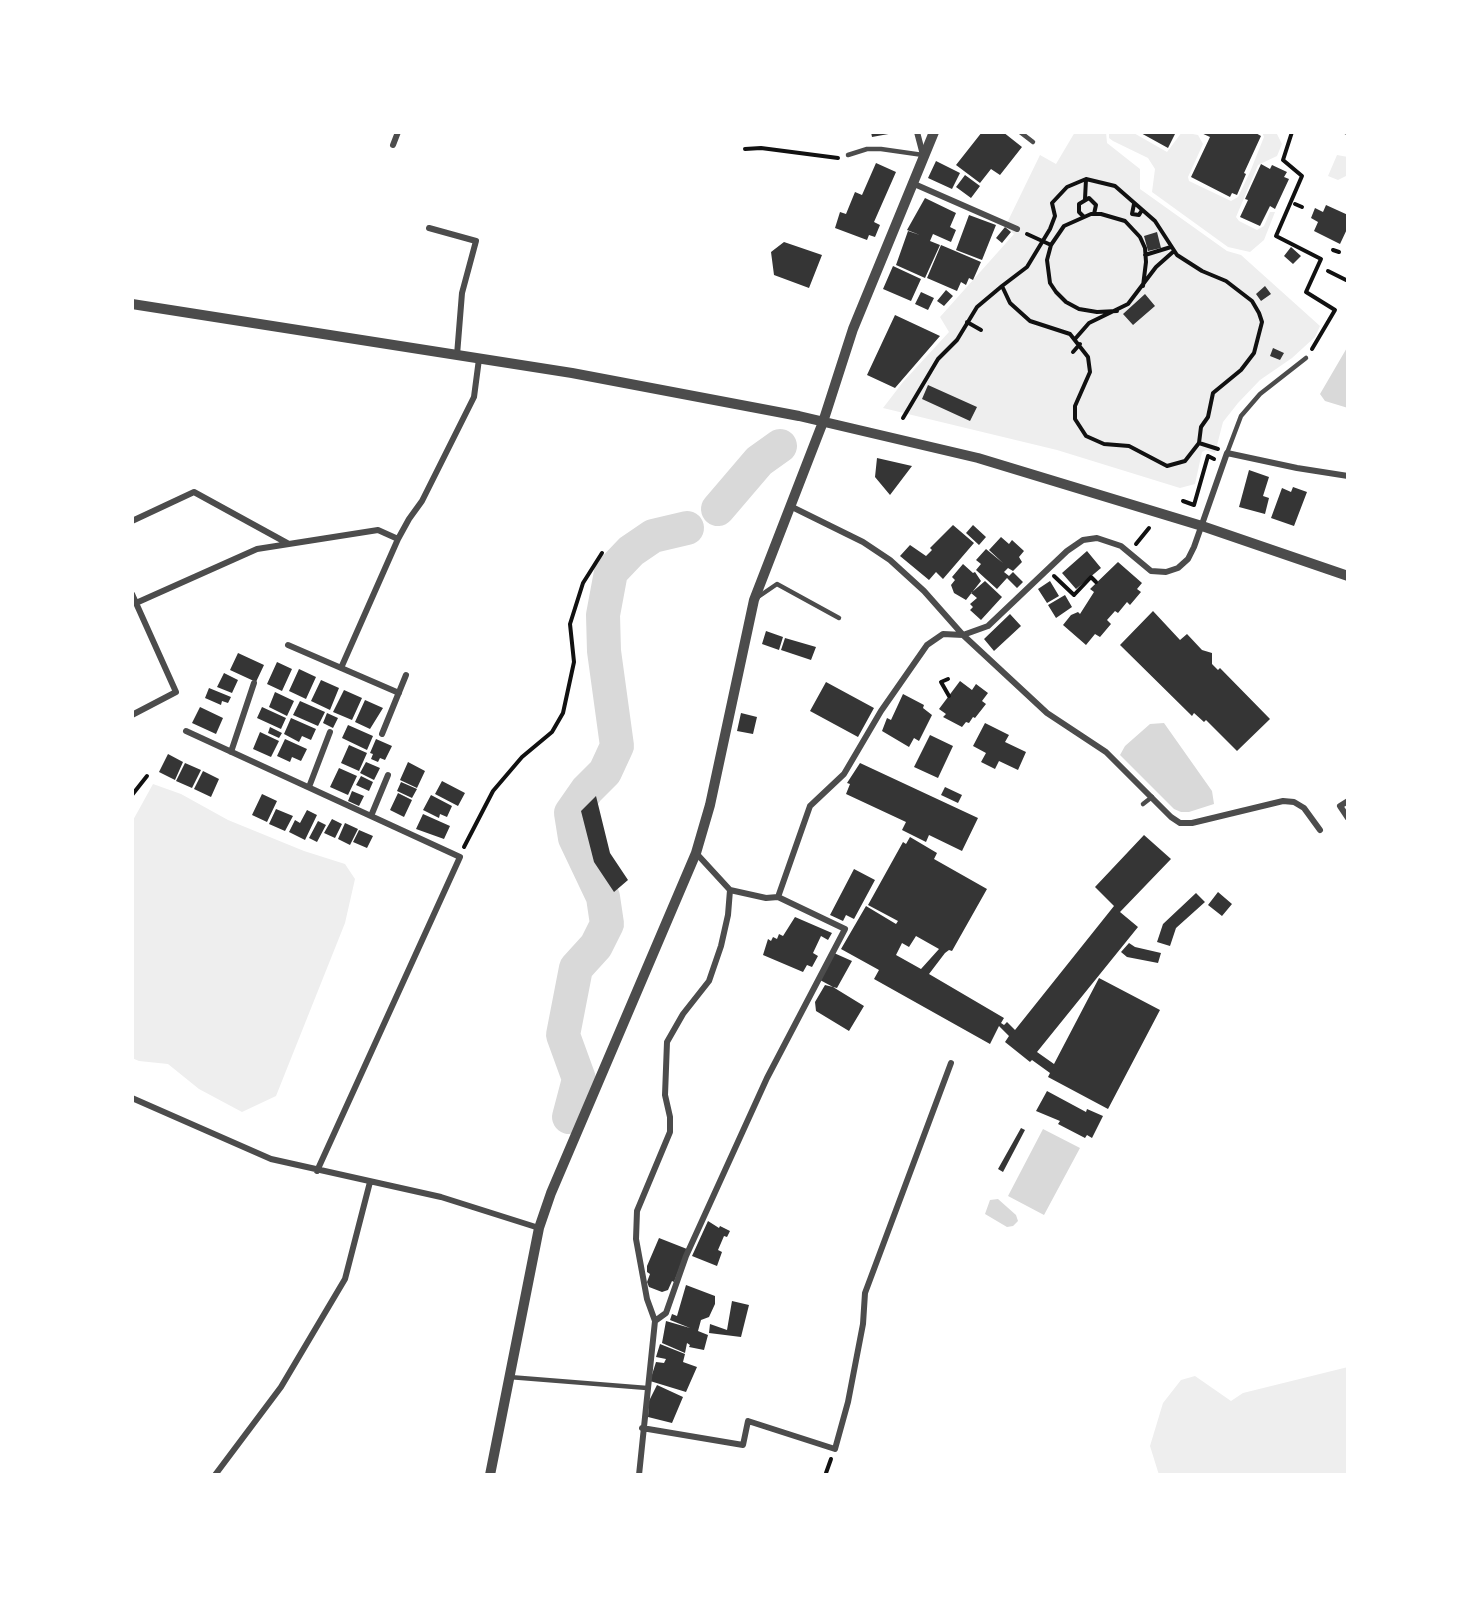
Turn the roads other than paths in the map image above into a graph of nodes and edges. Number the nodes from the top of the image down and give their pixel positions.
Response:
1 (398, 132) edge
2 (917, 132) edge
3 (934, 132) edge
4 (1020, 132) edge
5 (1033, 142) dead end
6 (393, 145) dead end
7 (848, 155) dead end
8 (922, 155) junction
9 (912, 183) junction
10 (429, 228) dead end
11 (1017, 229) road end
12 (132, 304) edge
13 (457, 355) junction
14 (1306, 358) road end
15 (479, 359) junction
16 (823, 422) junction
17 (1227, 453) junction
18 (1348, 476) edge
19 (789, 505) junction
20 (132, 521) edge
21 (1202, 526) junction
22 (398, 538) junction
23 (287, 543) junction
24 (1348, 576) edge
25 (132, 594) edge
26 (754, 600) junction
27 (136, 603) junction
28 (839, 618) dead end
29 (963, 635) junction
30 (288, 645) dead end
31 (341, 668) junction
32 (406, 675) dead end
33 (254, 683) dead end
34 (399, 693) junction
35 (132, 714) edge
36 (186, 731) dead end
37 (330, 732) dead end
38 (382, 734) dead end
39 (231, 752) junction
40 (388, 775) dead end
41 (309, 787) junction
42 (1152, 796) junction
43 (1348, 801) edge
44 (1143, 804) dead end
45 (371, 816) junction
46 (1348, 818) edge
47 (1320, 830) dead end
48 (696, 853) junction
49 (730, 890) junction
50 (778, 897) junction
51 (951, 1064) dead end
52 (132, 1098) edge
53 (317, 1171) junction
54 (370, 1182) junction
55 (539, 1228) junction
56 (656, 1321) junction
57 (509, 1377) junction
58 (647, 1388) junction
59 (642, 1428) junction
60 (215, 1475) edge
61 (490, 1475) edge
62 (639, 1475) edge

1 - 6 street
2 - 8 street
3 - 8 street
4 - 5 lane
7 - 8 lane
8 - 9 street
9 - 11 street
9 - 16 street
10 - 13 street
12 - 13 street
13 - 15 street
14 - 17 lane
15 - 16 street
15 - 22 street
16 - 19 street
16 - 21 street
17 - 18 street
17 - 21 street
19 - 26 street
19 - 29 street
20 - 23 street
21 - 24 street
21 - 29 street
22 - 23 street
22 - 31 street
23 - 27 street
25 - 27 street
26 - 28 lane
26 - 48 street
27 - 35 street
29 - 42 street
29 - 50 street
30 - 31 street
31 - 34 street
32 - 34 street
33 - 39 street
34 - 38 street
36 - 39 street
37 - 41 street
39 - 41 street
40 - 45 street
41 - 45 street
42 - 44 lane
42 - 47 street
43 - 46 street
45 - 53 street
48 - 49 street
48 - 55 street
49 - 50 street
49 - 56 street
50 - 56 street
51 - 59 street
52 - 53 street
53 - 54 street
54 - 55 street
54 - 60 street
55 - 57 street
56 - 58 street
57 - 58 lane
57 - 61 street
58 - 59 street
59 - 62 street

